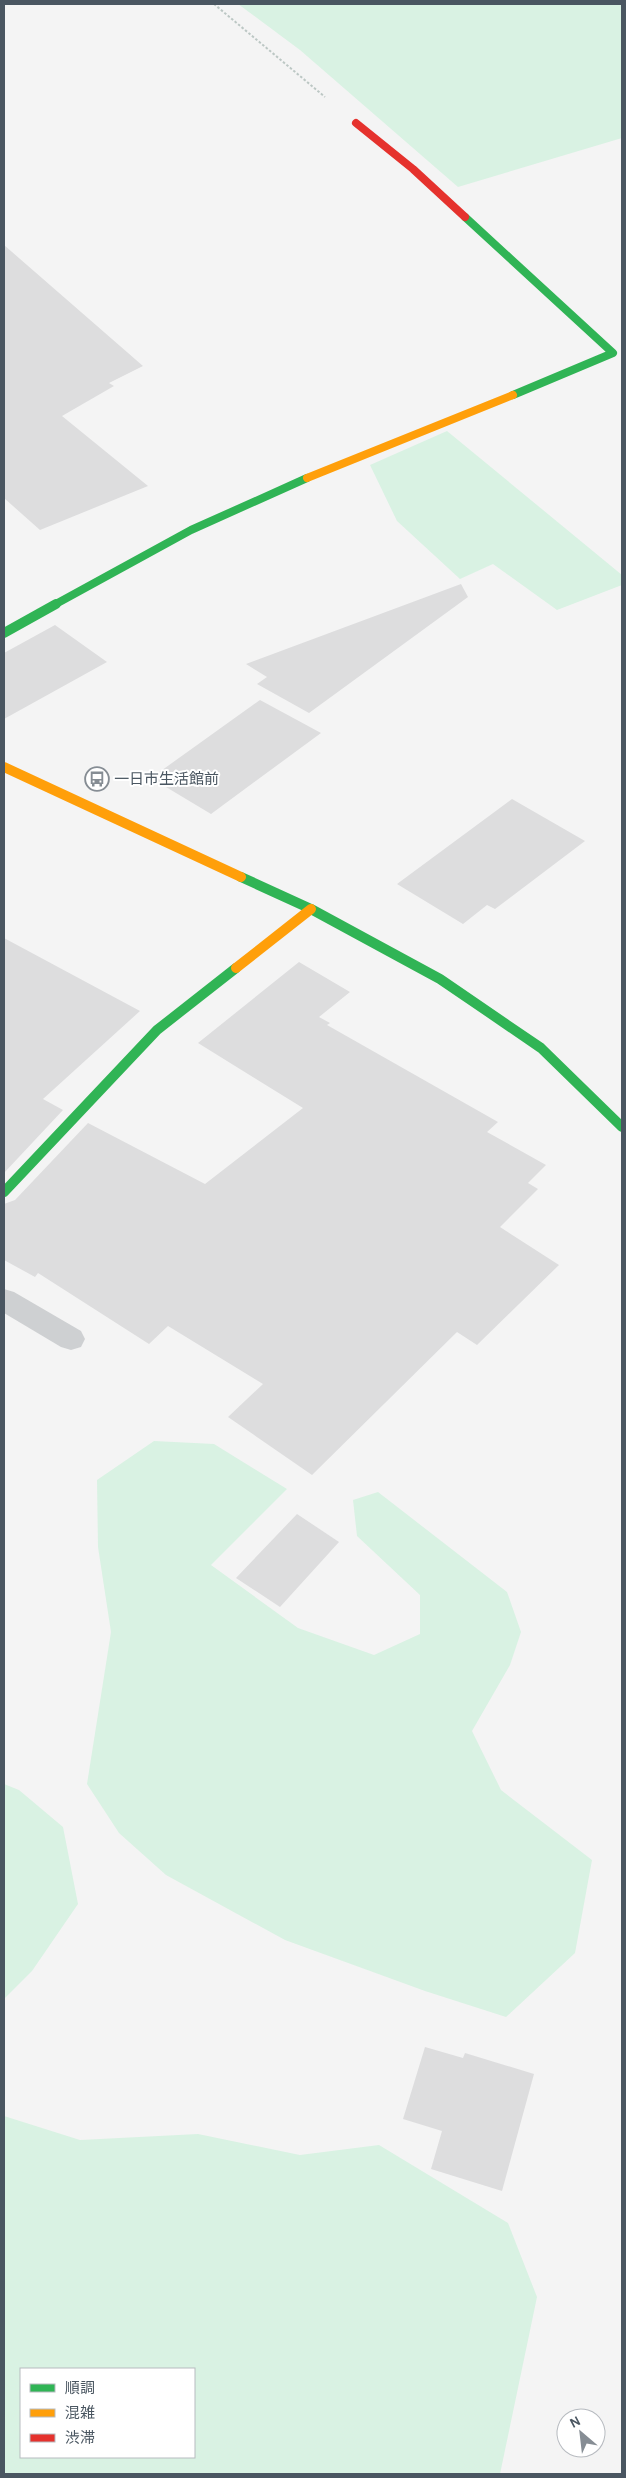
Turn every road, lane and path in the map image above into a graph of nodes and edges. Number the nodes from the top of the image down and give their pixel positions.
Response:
1 (214, 4) edge
2 (356, 123) joint
3 (4, 633) edge
4 (4, 767) edge
5 (311, 909) junction
6 (622, 1127) edge
7 (4, 1192) edge
8 (4, 1300) edge
9 (71, 1339) dead end

1 - 2 path
2 - 3 street
4 - 5 street
5 - 6 street
5 - 7 street
8 - 9 street

